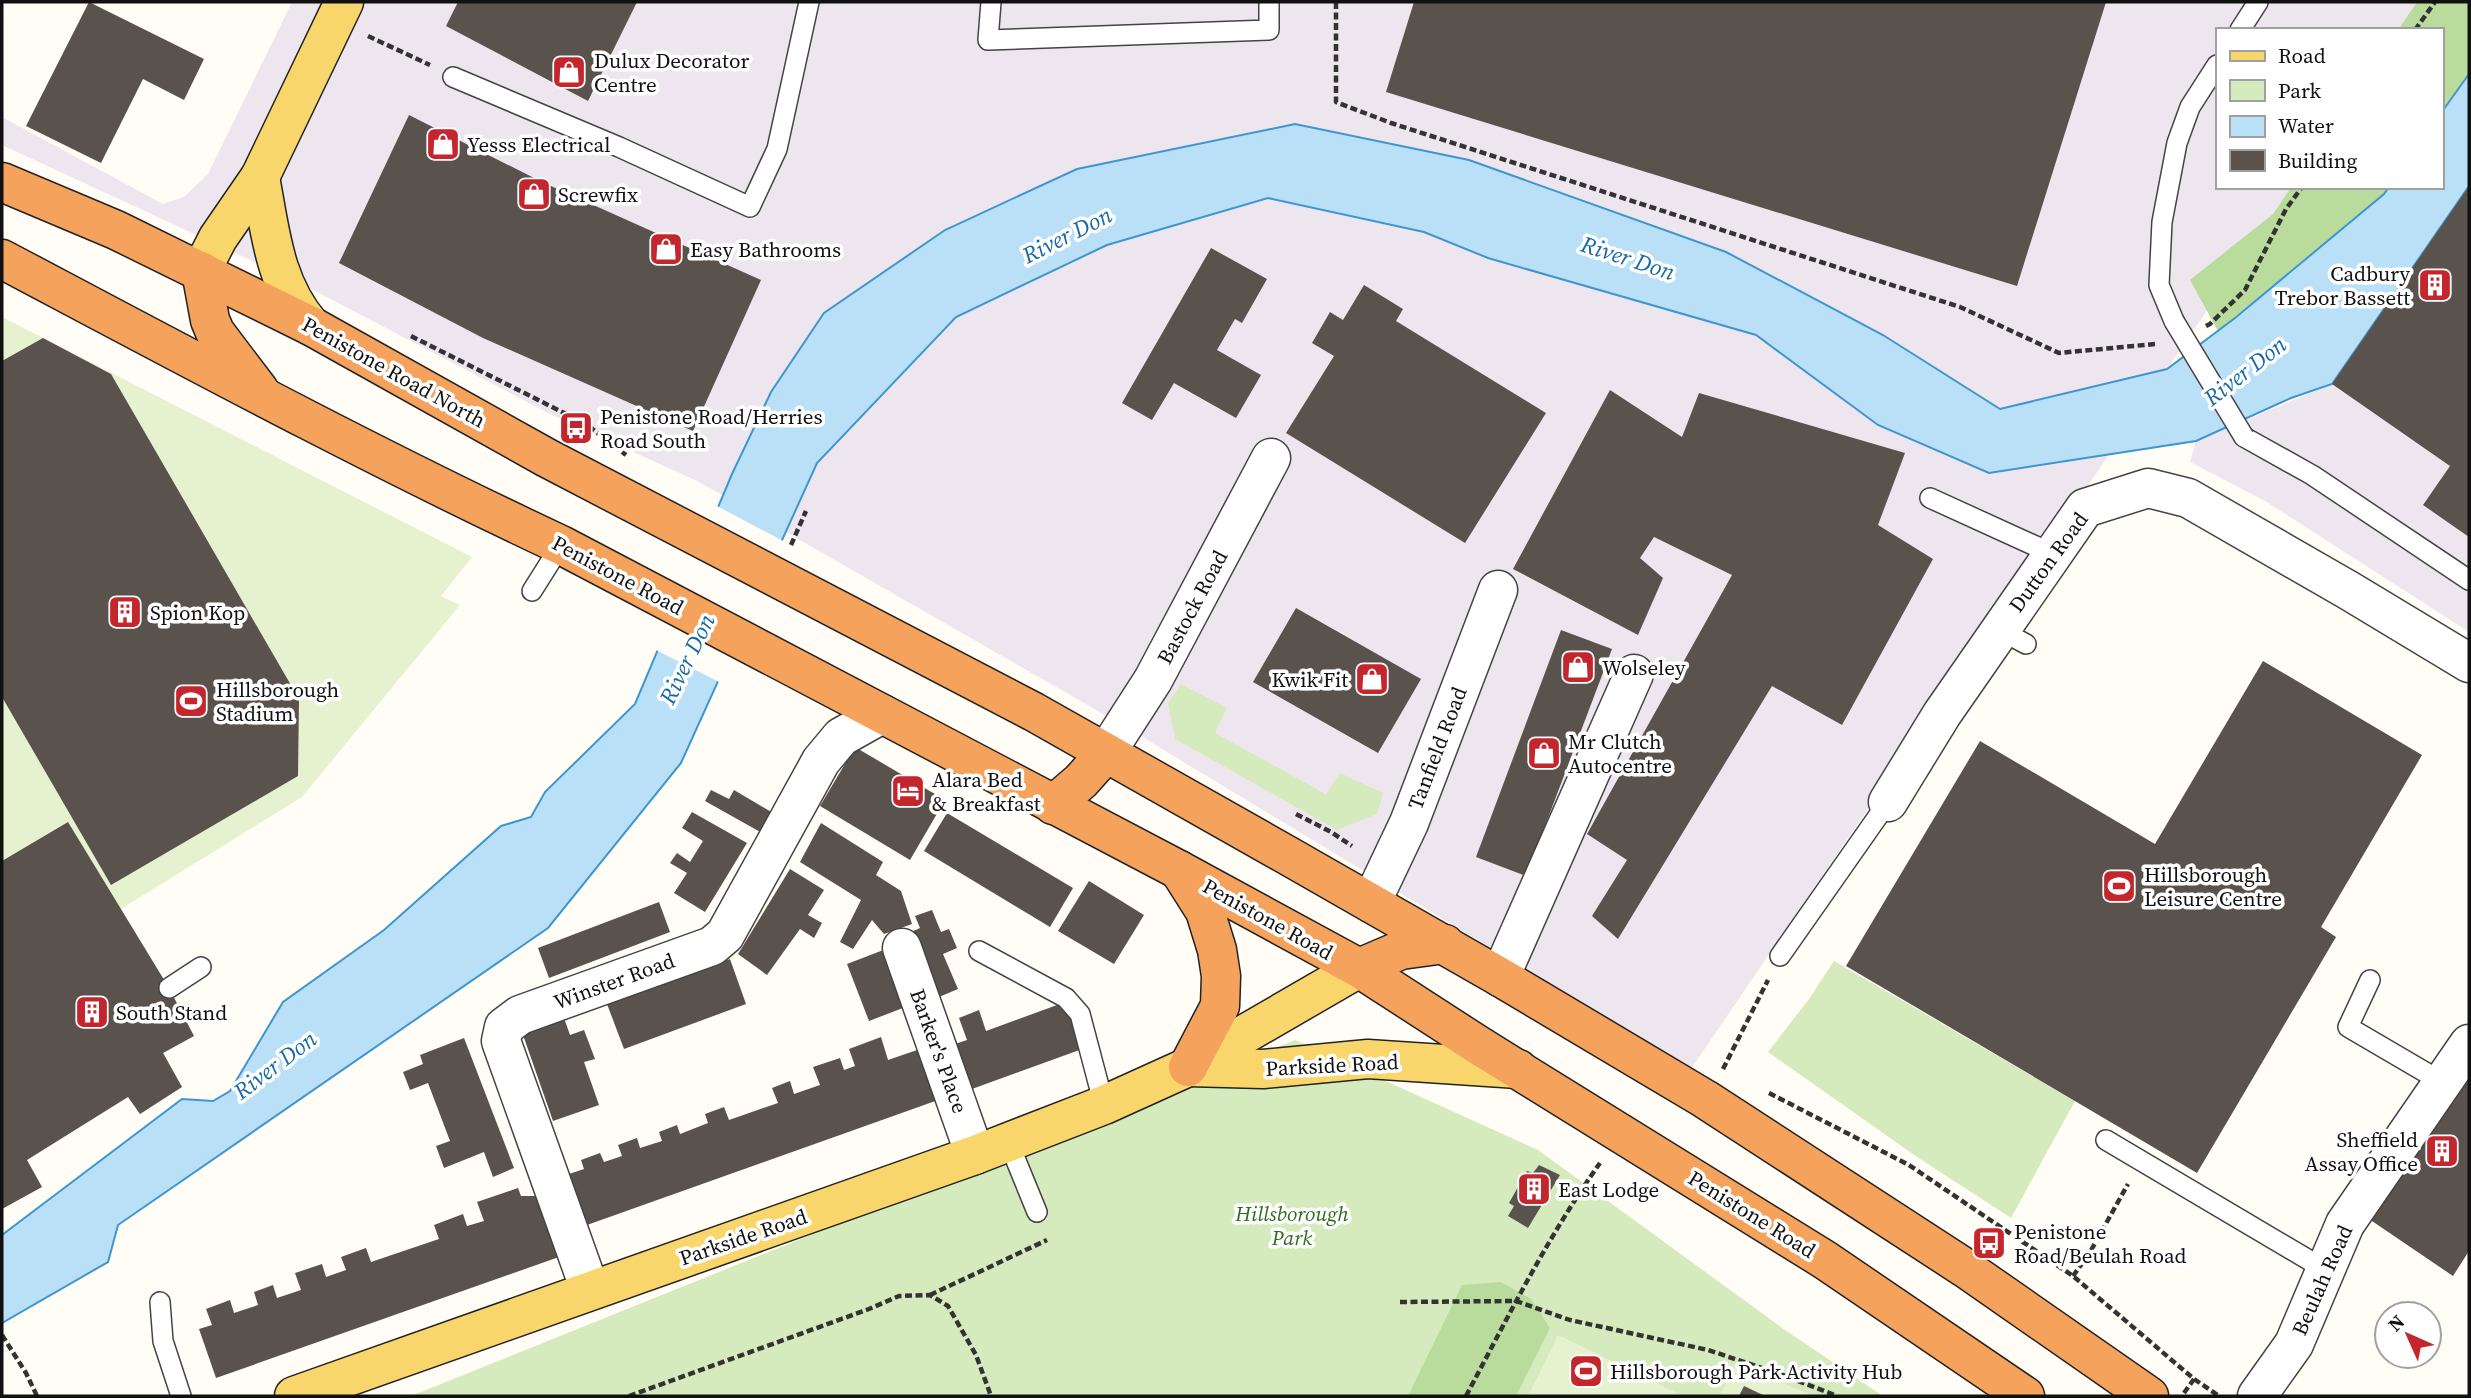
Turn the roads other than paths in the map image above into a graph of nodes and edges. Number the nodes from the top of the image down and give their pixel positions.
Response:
1 (809, 2) edge
2 (991, 2) edge
3 (1269, 2) edge
4 (2258, 2) edge
5 (340, 11) edge
6 (2241, 28) edge
7 (2216, 67) edge
8 (453, 77) road end
9 (260, 177) junction
10 (2, 181) edge
11 (2, 259) edge
12 (201, 271) junction
13 (311, 326) junction
14 (267, 400) junction
15 (1271, 458) dead end
16 (1930, 498) dead end
17 (561, 545) junction
18 (2053, 554) junction
19 (2469, 580) edge
20 (1498, 590) dead end
21 (532, 591) dead end
22 (2469, 663) edge
23 (1634, 674) dead end
24 (883, 714) junction
25 (1106, 753) junction
26 (1888, 802) joint
27 (1053, 806) junction
28 (1179, 870) junction
29 (1371, 903) junction
30 (1445, 944) junction
31 (902, 948) dead end
32 (979, 951) dead end
33 (1780, 956) road end
34 (201, 967) dead end
35 (1359, 968) junction
36 (1500, 976) junction
37 (2371, 980) dead end
38 (169, 988) dead end
39 (2469, 1044) edge
40 (1188, 1067) junction
41 (1518, 1069) junction
42 (2442, 1082) junction
43 (1104, 1105) junction
44 (2106, 1140) dead end
45 (992, 1148) junction
46 (1037, 1212) dead end
47 (2324, 1269) junction
48 (590, 1290) junction
49 (160, 1302) dead end
50 (2294, 1344) junction
51 (181, 1396) edge
52 (294, 1396) edge
53 (2025, 1396) edge
54 (2149, 1396) edge
55 (2258, 1396) edge
56 (2290, 1396) edge

1 - 8 lane
2 - 3 lane
4 - 6 lane
5 - 9 main road
7 - 19 lane, bridge
9 - 12 main road
9 - 13 main road
10 - 12 highway, Penistone Road North
11 - 14 highway
12 - 13 highway, Penistone Road North
12 - 14 highway
13 - 25 highway, Penistone Road North
14 - 17 highway, Penistone Road
15 - 25 street, Bastock Road
16 - 18 lane
17 - 21 lane
17 - 24 highway, Penistone Road
18 - 22 street, Dutton Road
18 - 26 street, Dutton Road
20 - 29 street, Tanfield Road
23 - 36 street
24 - 27 highway, Penistone Road
24 - 48 street, Winster Road
25 - 27 highway
25 - 29 highway
26 - 33 lane
27 - 28 highway, Penistone Road
28 - 35 highway, Penistone Road
28 - 40 highway
29 - 30 highway
30 - 35 highway
30 - 36 highway
31 - 45 street, Barker's Place
32 - 43 lane
34 - 38 lane
35 - 40 main road, Parkside Road
35 - 41 highway, Penistone Road
36 - 54 highway
37 - 42 lane
39 - 42 street, Beulah Road
40 - 41 main road, Parkside Road
40 - 43 main road, Parkside Road
41 - 53 highway, Penistone Road
42 - 47 street, Beulah Road
43 - 45 main road, Parkside Road
44 - 47 lane
45 - 46 lane
45 - 48 main road, Parkside Road
47 - 50 street, Beulah Road
48 - 52 main road, Parkside Road
49 - 51 lane
50 - 55 street, Beulah Road
50 - 56 street, Beulah Road

